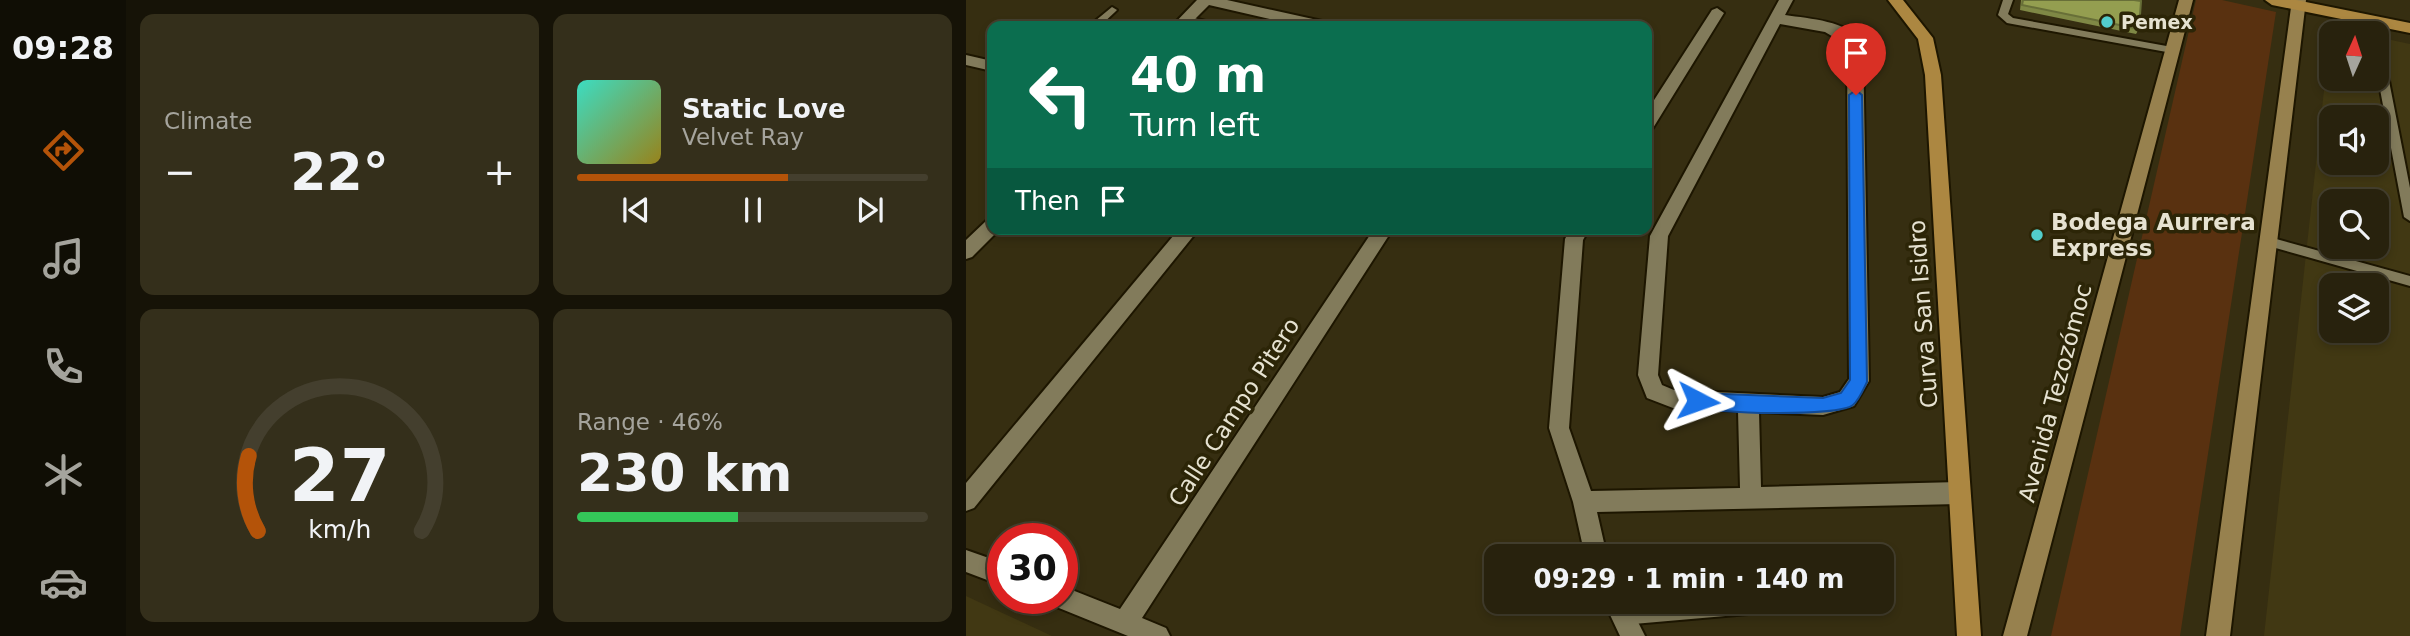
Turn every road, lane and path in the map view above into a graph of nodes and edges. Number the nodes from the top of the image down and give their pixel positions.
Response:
1 (1206, 0) edge
2 (1786, 0) edge
3 (1895, 0) edge
4 (2008, 0) edge
5 (2186, 0) edge
6 (2272, 0) edge
7 (2299, 3) edge
8 (1111, 10) dead end
9 (1717, 13) dead end
10 (1778, 19) junction
11 (1099, 21) edge
12 (1185, 21) edge
13 (1300, 21) edge
14 (2355, 21) edge
15 (2389, 27) edge
16 (2410, 28) edge
17 (2172, 50) junction
18 (967, 61) edge
19 (987, 65) edge
20 (2386, 91) edge
21 (1652, 116) edge
22 (2410, 217) edge
23 (987, 231) edge
24 (1185, 235) edge
25 (1380, 235) edge
26 (1576, 235) edge
27 (2269, 243) junction
28 (966, 252) edge
29 (2410, 281) edge
30 (1748, 405) junction
31 (1959, 493) junction
32 (1751, 499) junction
33 (966, 500) edge
34 (1584, 502) junction
35 (1593, 544) edge
36 (966, 561) edge
37 (987, 569) edge
38 (1078, 604) edge
39 (1670, 614) edge
40 (1624, 618) edge
41 (1126, 622) junction
42 (1158, 636) edge
43 (1969, 636) edge
44 (2015, 636) edge
45 (2218, 636) edge

1 - 12 street
1 - 13 street
2 - 10 street
3 - 31 main road, Curva San Isidro
4 - 17 lane
5 - 17 main road, Avenida Tezozómoc
6 - 7 main road
7 - 14 main road
7 - 27 main road
8 - 11 lane
9 - 21 street
10 - 30 street
10 - 30 street
15 - 16 main road
17 - 44 main road, Avenida Tezozómoc
18 - 19 street
20 - 22 lane
23 - 28 street
24 - 33 street
25 - 41 street, Calle Campo Pitero
26 - 34 street
27 - 29 lane
27 - 45 main road
30 - 32 street
31 - 32 street
31 - 43 main road, Curva San Isidro
32 - 34 street
34 - 35 street
36 - 37 street
38 - 41 street
39 - 40 lane
41 - 42 street

